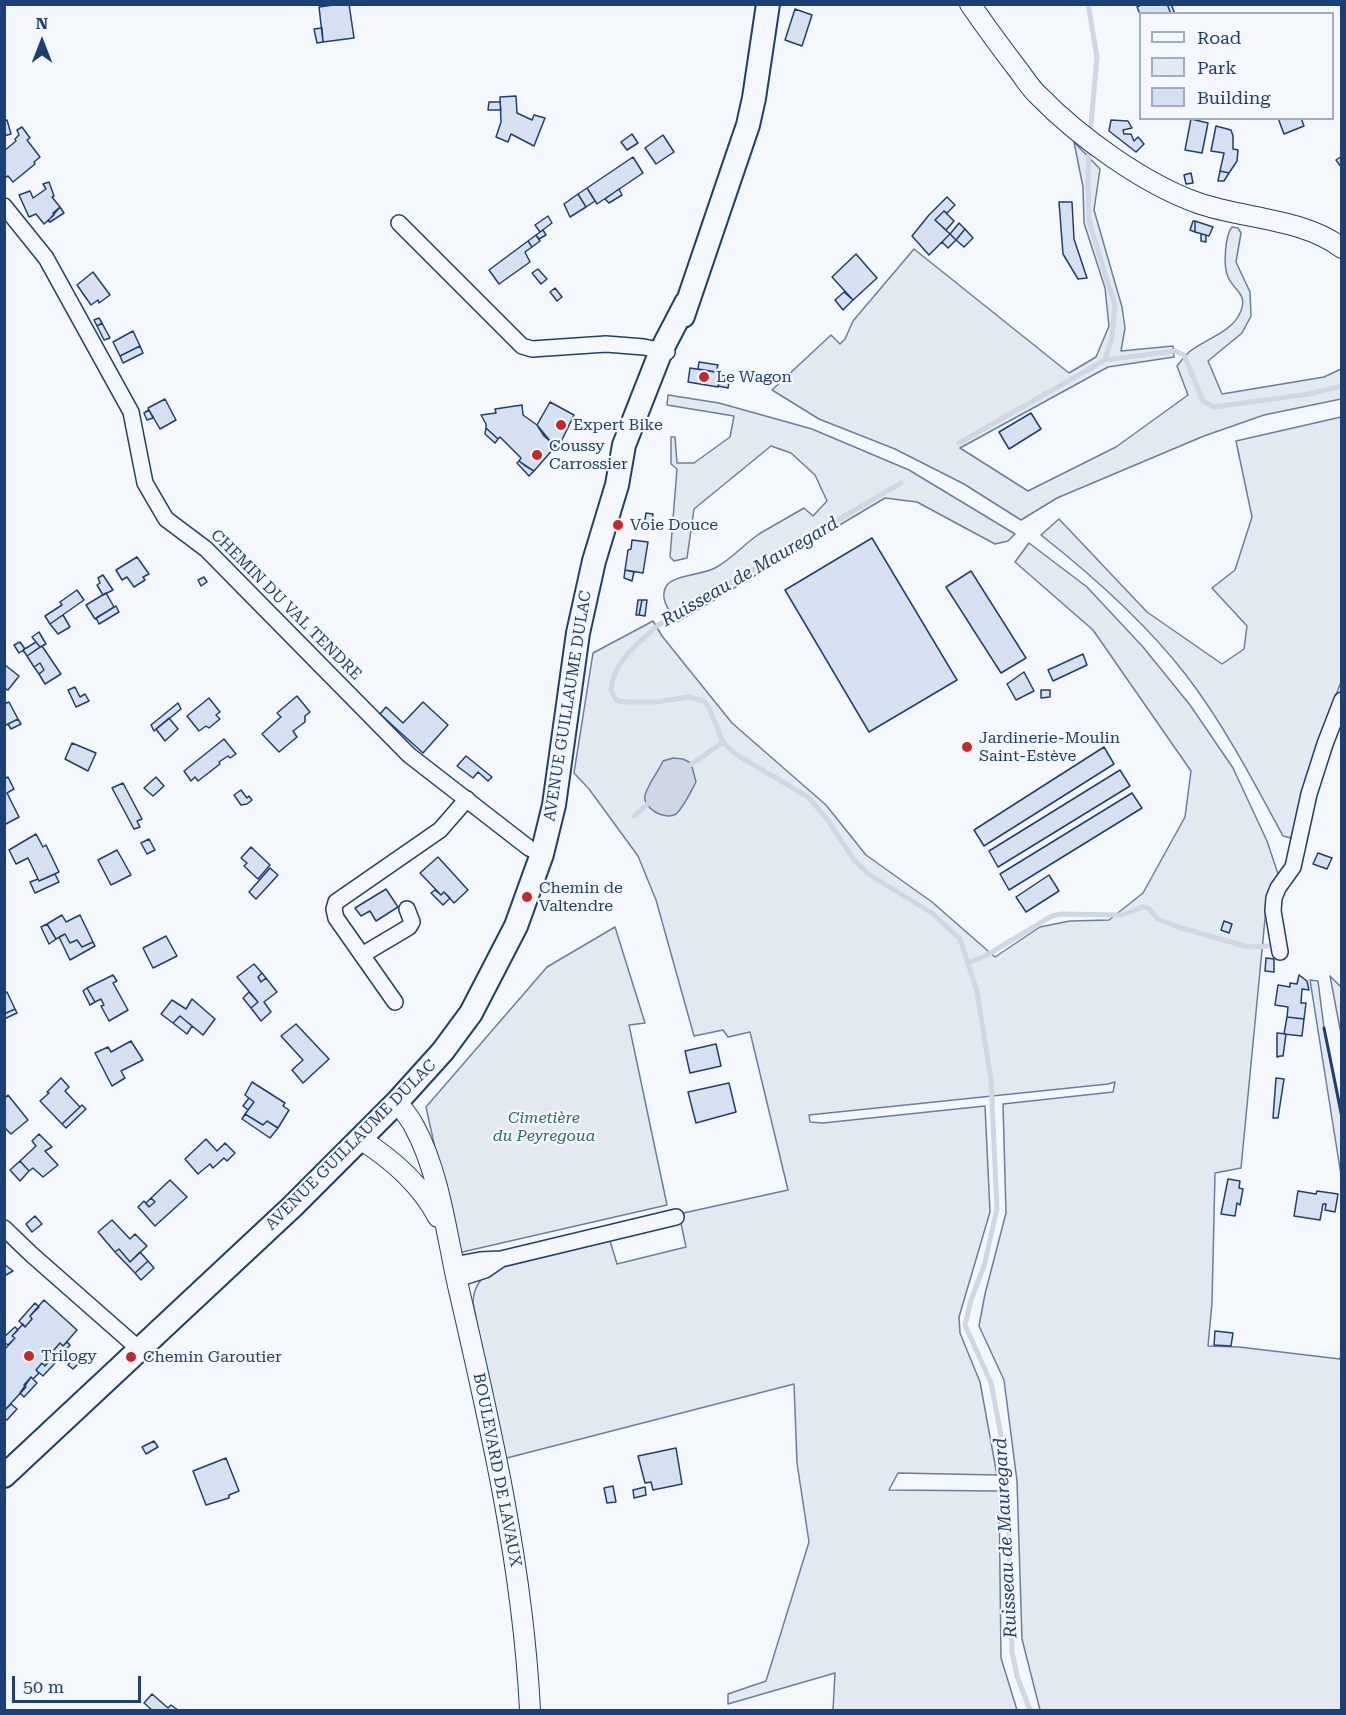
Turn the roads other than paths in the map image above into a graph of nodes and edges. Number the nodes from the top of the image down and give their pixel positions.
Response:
1 (768, 4) edge
2 (970, 4) edge
3 (4, 206) edge
4 (399, 223) dead end
5 (1341, 248) edge
6 (666, 352) junction
7 (1341, 700) edge
8 (467, 800) junction
9 (542, 854) junction
10 (407, 909) dead end
11 (1280, 952) dead end
12 (362, 955) junction
13 (395, 1002) dead end
14 (397, 1102) junction
15 (360, 1139) junction
16 (431, 1167) junction
17 (409, 1176) junction
18 (675, 1217) dead end
19 (4, 1228) edge
20 (446, 1233) junction
21 (455, 1272) junction
22 (139, 1349) junction
23 (4, 1476) edge
24 (530, 1710) edge

1 - 6 main road, AVENUE GUILLAUME DULAC
2 - 5 street
3 - 8 street, CHEMIN DU VAL TENDRE
4 - 6 street
6 - 9 main road, AVENUE GUILLAUME DULAC
7 - 11 street
8 - 9 street, CHEMIN DU VAL TENDRE
8 - 12 street
9 - 14 main road, AVENUE GUILLAUME DULAC
10 - 12 street
12 - 13 street
14 - 15 main road, AVENUE GUILLAUME DULAC
14 - 16 street, BOULEVARD DE LAVAUX
15 - 17 street, BOULEVARD DE LAVAUX
15 - 22 main road, AVENUE GUILLAUME DULAC
16 - 17 street
16 - 20 street, BOULEVARD DE LAVAUX
17 - 20 street, BOULEVARD DE LAVAUX
18 - 21 street
19 - 22 street
20 - 21 street, BOULEVARD DE LAVAUX
21 - 24 street, BOULEVARD DE LAVAUX
22 - 23 main road, AVENUE GUILLAUME DULAC

